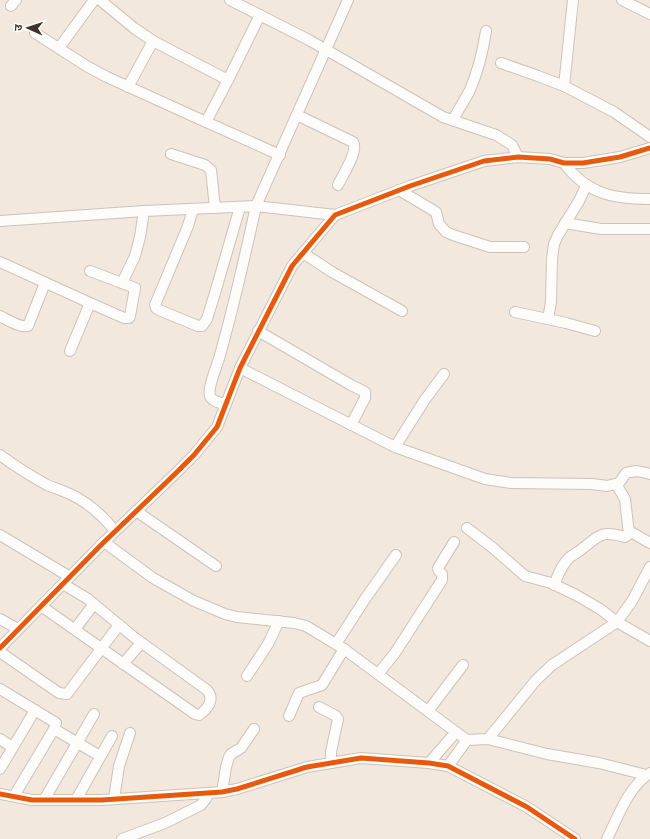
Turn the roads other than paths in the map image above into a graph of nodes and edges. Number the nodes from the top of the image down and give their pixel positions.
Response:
1 (94, 0) edge
2 (100, 0) edge
3 (230, 0) edge
4 (348, 0) edge
5 (573, 0) edge
6 (622, 0) edge
7 (650, 14) edge
8 (260, 15) junction
9 (486, 31) dead end
10 (35, 33) dead end
11 (153, 41) junction
12 (59, 48) junction
13 (327, 50) junction
14 (501, 63) dead end
15 (228, 80) junction
16 (564, 86) junction
17 (128, 87) junction
18 (298, 115) junction
19 (452, 120) junction
20 (206, 122) junction
21 (650, 137) edge
22 (650, 148) edge
23 (171, 154) dead end
24 (280, 155) junction
25 (518, 157) junction
26 (564, 163) junction
27 (338, 184) dead end
28 (586, 186) junction
29 (399, 190) junction
30 (650, 199) edge
31 (256, 206) junction
32 (240, 207) junction
33 (215, 208) junction
34 (193, 209) junction
35 (144, 211) junction
36 (335, 215) junction
37 (0, 221) edge
38 (565, 223) junction
39 (650, 229) edge
40 (524, 247) dead end
41 (303, 253) junction
42 (0, 262) edge
43 (90, 271) dead end
44 (45, 283) junction
45 (122, 283) junction
46 (90, 304) junction
47 (402, 311) dead end
48 (515, 312) dead end
49 (0, 316) edge
50 (548, 319) junction
51 (258, 331) junction
52 (595, 331) dead end
53 (70, 351) dead end
54 (240, 368) junction
55 (444, 374) dead end
56 (219, 402) junction
57 (351, 425) junction
58 (396, 447) junction
59 (0, 455) edge
60 (650, 474) edge
61 (616, 484) junction
62 (136, 511) junction
63 (110, 525) junction
64 (467, 528) dead end
65 (629, 531) junction
66 (0, 535) edge
67 (104, 542) junction
68 (454, 542) dead end
69 (650, 543) edge
70 (396, 556) dead end
71 (216, 566) dead end
72 (650, 567) edge
73 (67, 580) junction
74 (554, 585) junction
75 (94, 604) junction
76 (41, 606) junction
77 (0, 619) edge
78 (279, 621) junction
79 (617, 622) junction
80 (119, 625) junction
81 (18, 629) junction
82 (75, 629) junction
83 (650, 641) edge
84 (141, 643) junction
85 (340, 647) junction
86 (0, 648) edge
87 (102, 648) junction
88 (0, 652) edge
89 (123, 664) junction
90 (463, 665) dead end
91 (378, 674) junction
92 (247, 676) dead end
93 (0, 689) edge
94 (319, 707) dead end
95 (35, 710) junction
96 (428, 711) junction
97 (94, 714) dead end
98 (289, 716) dead end
99 (54, 729) junction
100 (254, 729) dead end
101 (456, 732) junction
102 (130, 733) dead end
103 (112, 736) dead end
104 (0, 739) edge
105 (488, 739) junction
106 (467, 740) junction
107 (77, 744) junction
108 (12, 747) junction
109 (100, 756) junction
110 (331, 763) junction
111 (429, 763) junction
112 (448, 766) junction
113 (0, 768) edge
114 (648, 774) edge
115 (222, 792) junction
116 (208, 793) junction
117 (0, 794) edge
118 (14, 796) junction
119 (114, 799) junction
120 (44, 800) junction
121 (76, 800) junction
122 (122, 839) edge
123 (574, 839) edge
124 (607, 839) edge

1 - 12 street
2 - 11 street
3 - 8 street
4 - 13 street
5 - 16 street
6 - 7 street
8 - 13 street
8 - 15 street
9 - 19 street
10 - 12 street
11 - 15 street
11 - 17 street
12 - 17 street
13 - 18 street
13 - 19 street
14 - 16 street
15 - 20 street
16 - 21 street
17 - 20 street
18 - 24 street
18 - 27 street
19 - 25 street
20 - 24 street
22 - 26 street
23 - 33 street
24 - 31 street
25 - 26 street
25 - 29 street
26 - 28 street
28 - 30 street
28 - 38 street
29 - 36 street
29 - 40 street
31 - 32 street
31 - 36 street
31 - 56 street
32 - 33 street
32 - 34 street
33 - 34 street
34 - 35 street
35 - 37 street
35 - 45 street
36 - 41 street
38 - 39 street
38 - 50 street
41 - 47 street
41 - 51 street
42 - 44 street
43 - 45 street
44 - 46 street
44 - 49 street
45 - 46 street
46 - 53 street
48 - 50 street
50 - 52 street
51 - 54 street
51 - 57 street
54 - 56 street
54 - 57 street
55 - 58 street
56 - 62 street
57 - 58 street
58 - 61 street
59 - 63 street
60 - 61 street
61 - 65 street
62 - 63 street
62 - 71 street
63 - 67 street
64 - 74 street
65 - 69 street
65 - 74 street
66 - 73 street
67 - 73 street
67 - 78 street
68 - 91 street
70 - 85 street
72 - 79 street
73 - 75 street
73 - 76 street
74 - 79 street
75 - 80 street
75 - 82 street
76 - 81 street
76 - 82 street
77 - 81 street
78 - 85 street
78 - 92 street
79 - 83 street
79 - 105 street
80 - 84 street
80 - 87 street
81 - 86 street
82 - 87 street
84 - 89 street
84 - 89 street
85 - 91 street
85 - 98 street
87 - 88 street
87 - 89 street
90 - 96 street
91 - 96 street
93 - 95 street
94 - 110 street
95 - 99 street
95 - 108 street
96 - 101 street
97 - 107 street
99 - 107 street
99 - 118 street
100 - 115 street
101 - 106 street
101 - 111 street
102 - 119 street
103 - 109 street
104 - 108 street
105 - 106 street
105 - 114 street
106 - 112 street
107 - 109 street
107 - 120 street
108 - 113 street
109 - 121 street
110 - 111 street
110 - 115 street
111 - 112 street
112 - 123 street
114 - 124 street
115 - 116 street
116 - 119 street
116 - 122 street
117 - 118 street
118 - 120 street
119 - 121 street
120 - 121 street

